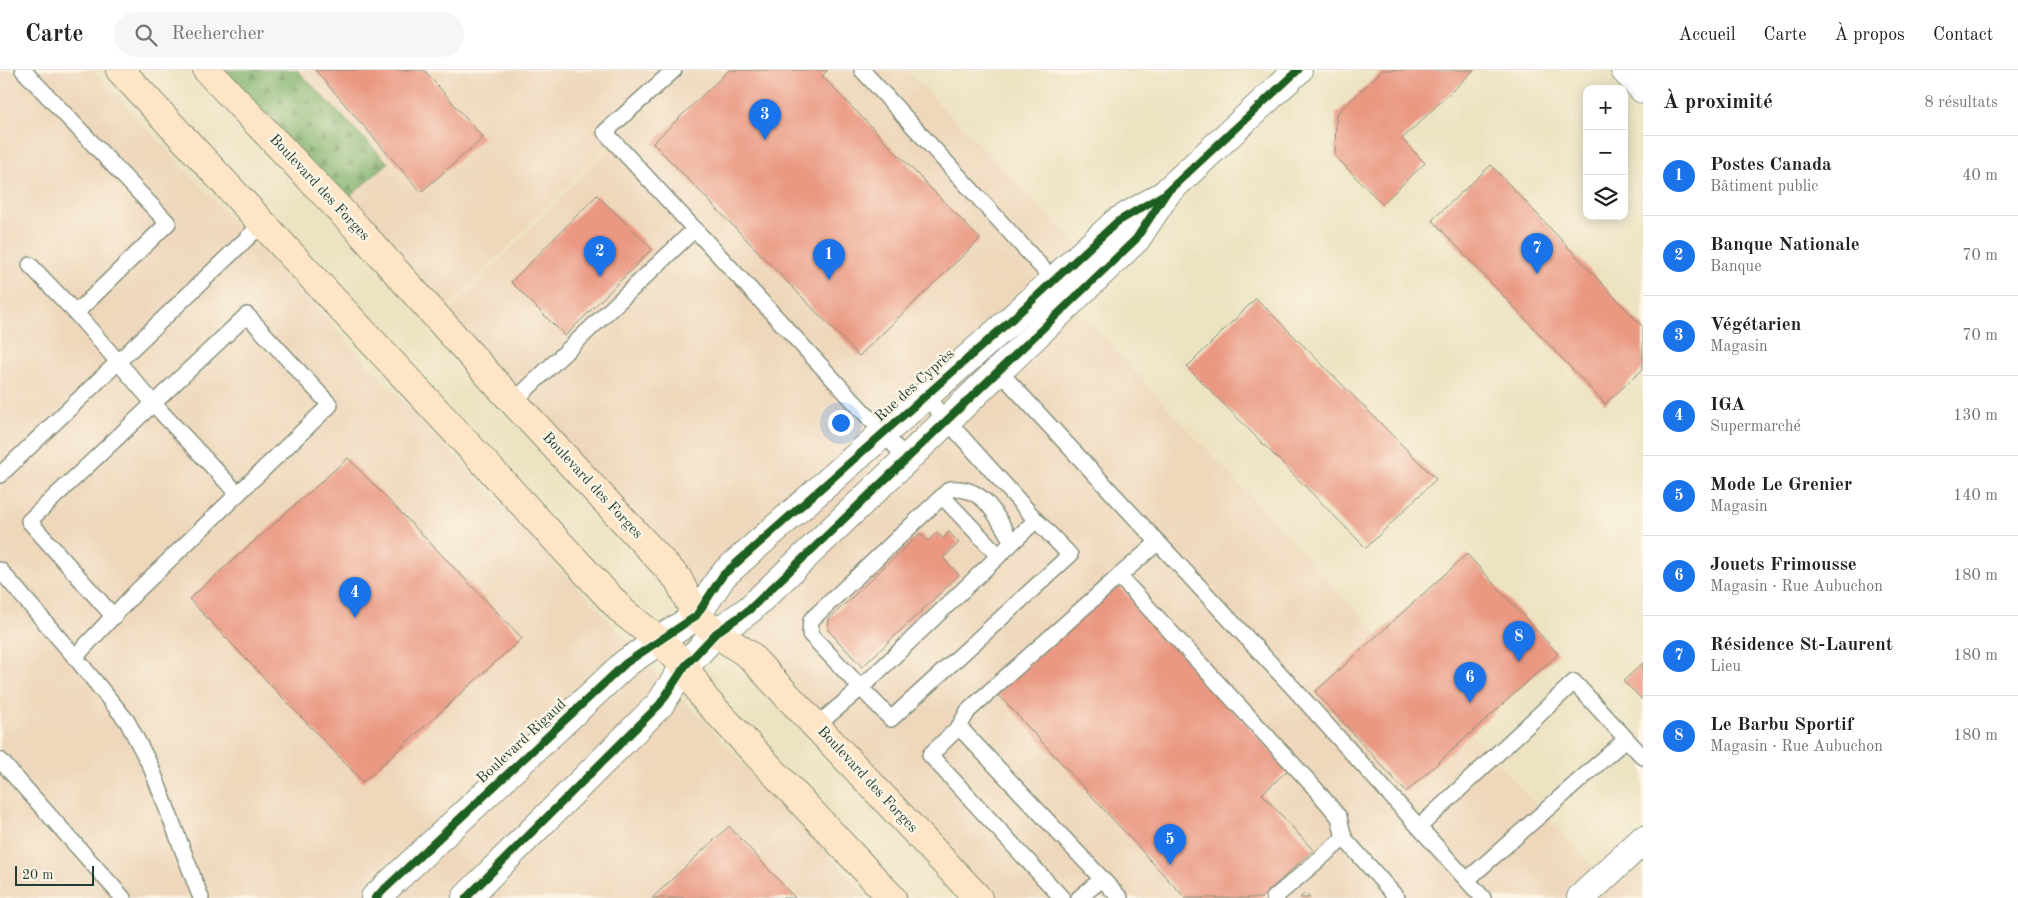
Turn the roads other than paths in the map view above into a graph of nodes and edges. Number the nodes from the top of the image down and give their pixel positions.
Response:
1 (22, 70) edge
2 (120, 70) edge
3 (207, 70) edge
4 (674, 70) edge
5 (862, 70) edge
6 (1298, 70) edge
7 (1625, 70) edge
8 (1643, 89) edge
9 (263, 223) junction
10 (695, 229) junction
11 (30, 265) dead end
12 (1063, 290) junction
13 (76, 313) junction
14 (118, 362) junction
15 (998, 370) junction
16 (924, 396) junction
17 (514, 401) junction
18 (154, 403) junction
19 (946, 420) junction
20 (883, 433) junction
21 (906, 458) junction
22 (0, 475) edge
23 (238, 494) junction
24 (943, 497) junction
25 (1036, 520) junction
26 (1012, 542) junction
27 (1157, 543) junction
28 (998, 555) junction
29 (0, 570) edge
30 (1119, 576) junction
31 (114, 617) junction
32 (706, 625) junction
33 (659, 640) junction
34 (75, 657) junction
35 (685, 666) junction
36 (861, 688) junction
37 (816, 726) junction
38 (959, 727) junction
39 (1626, 739) junction
40 (1643, 757) edge
41 (0, 760) edge
42 (1419, 827) junction
43 (1344, 838) junction
44 (1643, 840) edge
45 (1102, 880) junction
46 (1467, 880) junction
47 (1392, 896) edge
48 (123, 898) edge
49 (201, 898) edge
50 (375, 898) edge
51 (466, 898) edge
52 (892, 898) edge
53 (978, 898) edge
54 (1062, 898) edge
55 (1079, 898) edge
56 (1120, 898) edge
57 (1274, 898) edge
58 (1483, 898) edge
59 (1581, 898) edge

1 - 13 lane
2 - 9 main road
3 - 17 main road, Boulevard des Forges
4 - 10 lane
5 - 12 lane
6 - 12 street, Rue des Cyprès
7 - 8 street
9 - 14 lane
9 - 33 main road
10 - 17 lane
10 - 20 lane
11 - 13 lane
12 - 15 street, Rue des Cyprès
12 - 16 street, Rue des Cyprès
13 - 14 lane
14 - 18 lane
14 - 22 lane
15 - 19 street, Rue des Cyprès
15 - 27 lane
16 - 19 lane
16 - 20 street, Rue des Cyprès
17 - 32 main road, Boulevard des Forges
18 - 23 lane
18 - 23 lane
18 - 31 lane
19 - 21 street, Rue des Cyprès
19 - 25 lane
20 - 21 lane
20 - 32 street, Rue des Cyprès
21 - 32 street, Rue des Cyprès
23 - 31 lane
24 - 26 lane
24 - 28 lane
24 - 36 lane
25 - 26 lane
25 - 36 lane
26 - 28 lane
27 - 30 lane
27 - 42 lane
28 - 36 lane
29 - 34 lane
30 - 38 lane
30 - 43 lane
31 - 34 lane
32 - 33 street, Boulevard Rigaud
32 - 35 street
32 - 37 main road, Boulevard des Forges
33 - 35 main road
33 - 50 street, Boulevard Rigaud
34 - 49 lane
35 - 51 street
35 - 52 main road
36 - 37 lane
37 - 53 main road, Boulevard des Forges
38 - 45 lane
38 - 54 lane
39 - 40 lane
39 - 42 lane
39 - 46 lane
41 - 48 lane
42 - 46 lane
43 - 47 lane
43 - 57 lane
44 - 59 street
45 - 55 lane
45 - 56 lane
46 - 58 lane

